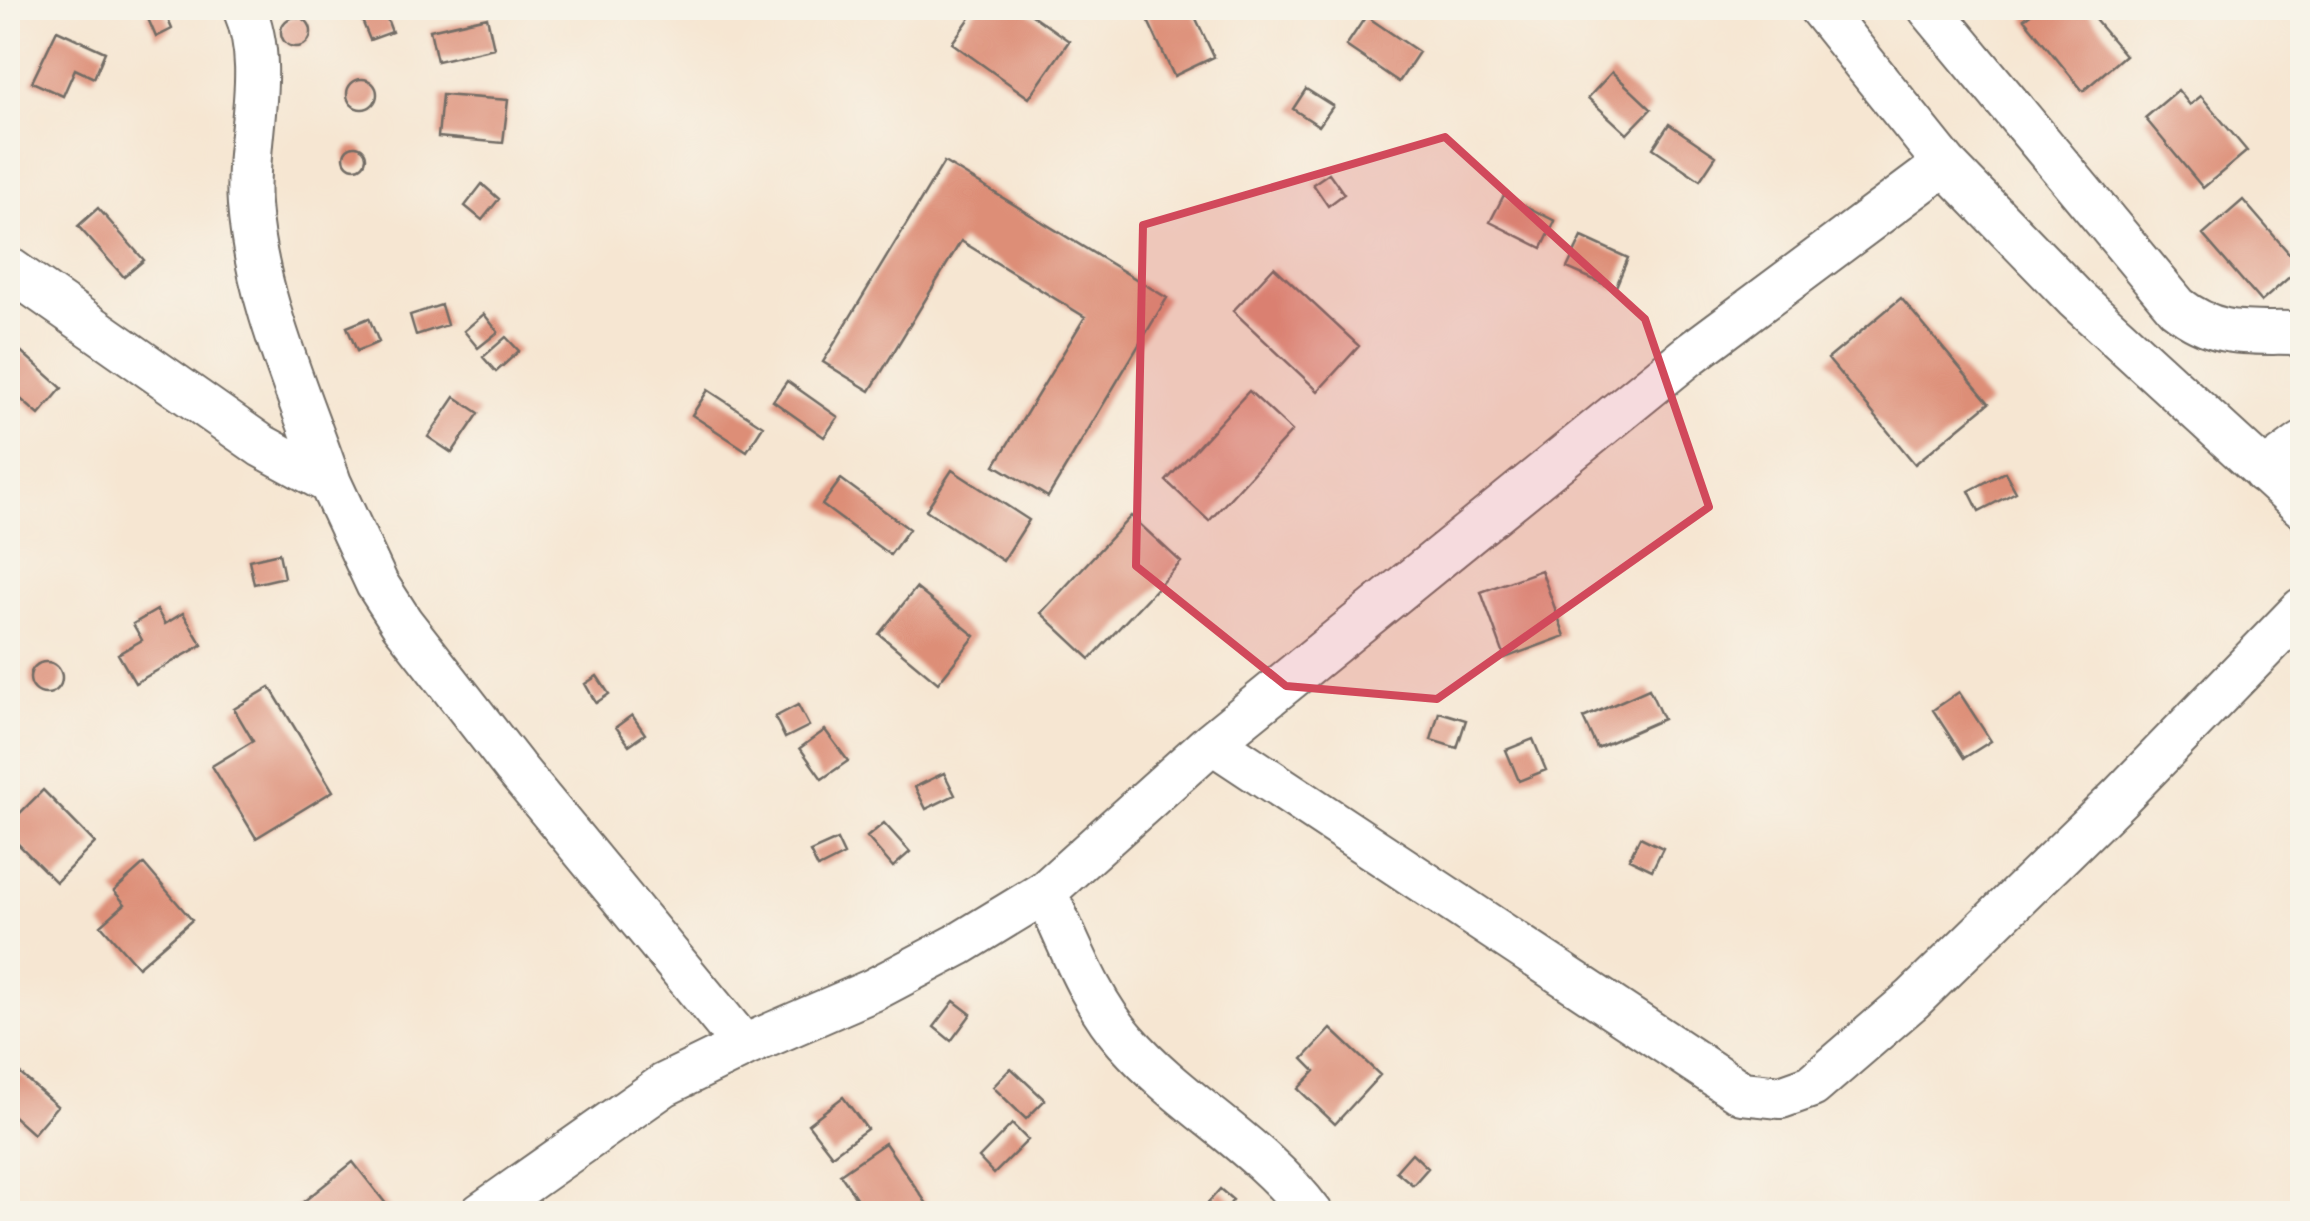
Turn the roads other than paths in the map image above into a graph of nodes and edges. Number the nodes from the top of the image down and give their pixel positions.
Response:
1 (244, 8) edge
2 (1820, 8) edge
3 (1929, 8) edge
4 (1945, 164) junction
5 (8, 268) edge
6 (2302, 337) edge
7 (2302, 444) edge
8 (2264, 472) junction
9 (330, 483) junction
10 (2302, 506) edge
11 (2302, 609) edge
12 (1212, 742) junction
13 (1045, 892) junction
14 (744, 1046) junction
15 (480, 1214) edge
16 (1312, 1214) edge

1 - 9 street
2 - 4 street
3 - 6 street
4 - 8 street
4 - 12 street
5 - 9 street
7 - 8 street
8 - 10 street
9 - 14 street
11 - 12 street
12 - 13 street
13 - 14 street
13 - 16 street
14 - 15 street

